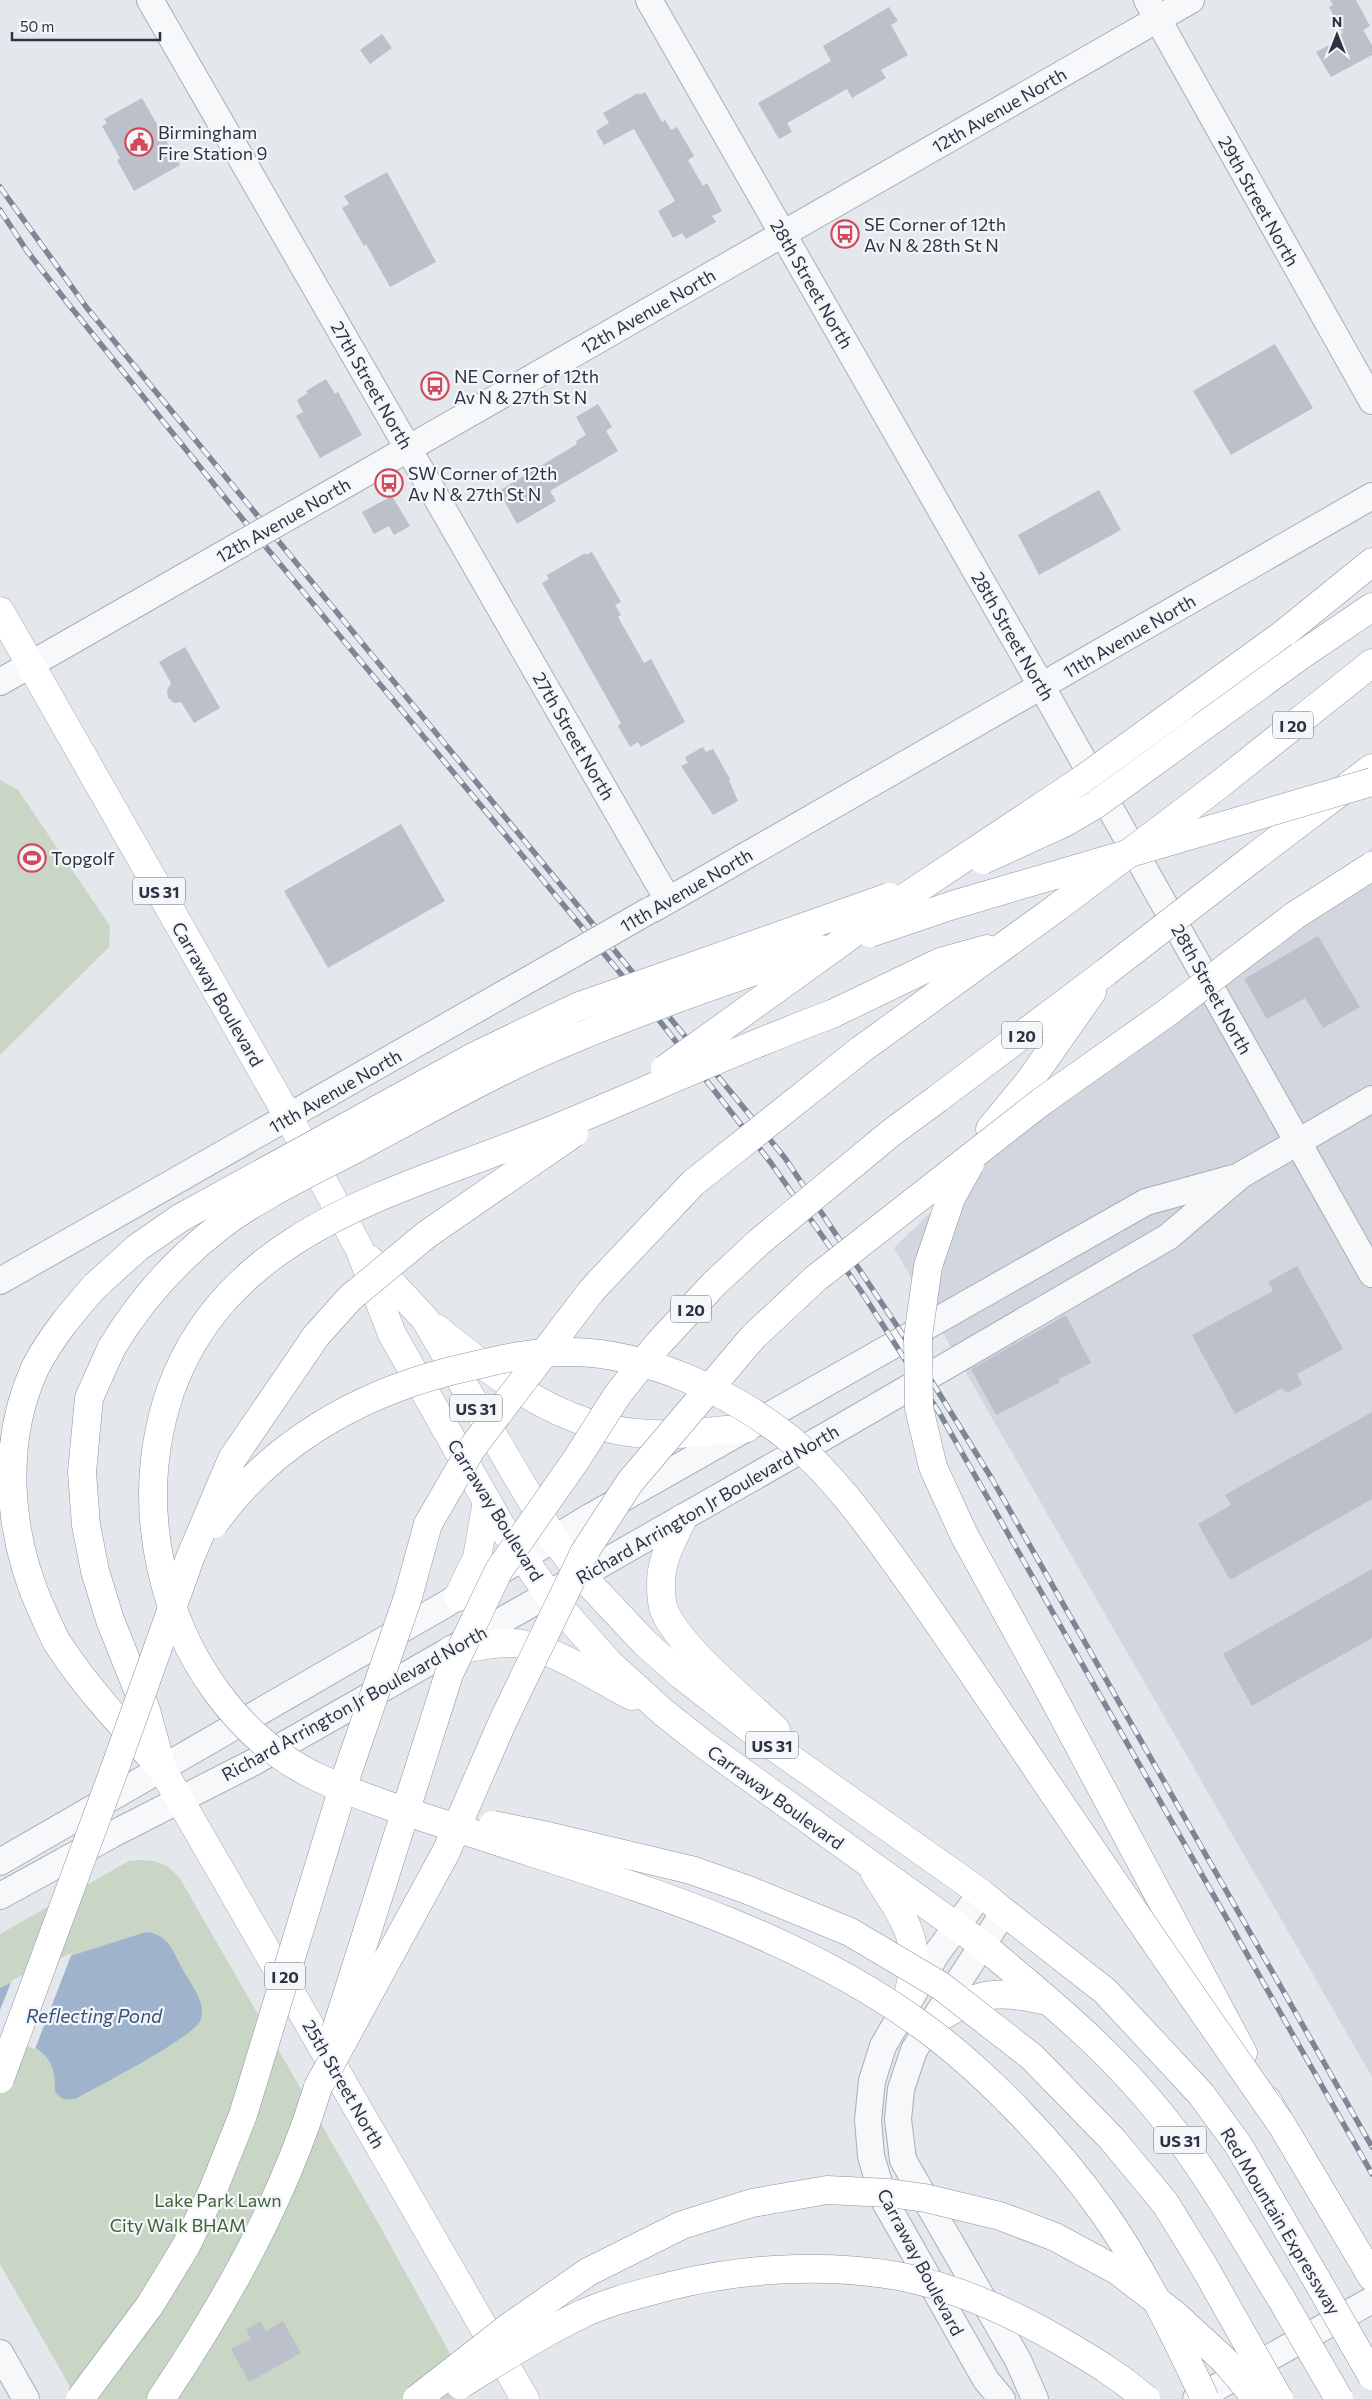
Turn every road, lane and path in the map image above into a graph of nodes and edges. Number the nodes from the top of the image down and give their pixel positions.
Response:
1 (150, 0) edge
2 (649, 0) edge
3 (1191, 0) edge
4 (1153, 10) edge
5 (783, 234) junction
6 (1372, 401) edge
7 (408, 448) junction
8 (1372, 496) edge
9 (1372, 562) edge
10 (1372, 607) edge
11 (0, 611) edge
12 (1372, 663) edge
13 (30, 664) junction
14 (0, 682) edge
15 (1042, 687) junction
16 (1372, 768) edge
17 (1372, 782) edge
18 (1372, 866) edge
19 (659, 905) junction
20 (1008, 943) junction
21 (1106, 972) junction
22 (1372, 1099) edge
23 (289, 1118) junction
24 (1298, 1142) junction
25 (1241, 1175) junction
26 (359, 1248) junction
27 (1372, 1274) edge
28 (0, 1281) edge
29 (425, 1319) junction
30 (747, 1428) junction
31 (487, 1501) junction
32 (683, 1518) junction
33 (554, 1539) junction
34 (190, 1558) junction
35 (523, 1558) junction
36 (582, 1576) junction
37 (549, 1595) junction
38 (458, 1597) junction
39 (451, 1650) junction
40 (664, 1713) junction
41 (162, 1769) junction
42 (848, 1799) junction
43 (180, 1800) junction
44 (393, 1807) junction
45 (0, 1862) edge
46 (869, 1864) junction
47 (981, 1893) junction
48 (0, 1896) edge
49 (1004, 1912) junction
50 (956, 1926) junction
51 (981, 1944) junction
52 (1051, 2002) junction
53 (907, 2004) junction
54 (934, 2020) junction
55 (0, 2079) edge
56 (318, 2087) junction
57 (1279, 2121) junction
58 (1372, 2277) edge
59 (1372, 2300) edge
60 (4, 2370) edge
61 (1372, 2376) edge
62 (26, 2399) edge
63 (80, 2399) edge
64 (161, 2399) edge
65 (417, 2399) edge
66 (437, 2399) edge
67 (526, 2399) edge
68 (1002, 2399) edge
69 (1035, 2399) edge
70 (1146, 2399) edge
71 (1196, 2399) edge
72 (1205, 2399) edge
73 (1257, 2399) edge
74 (1279, 2399) edge
75 (1339, 2399) edge

1 - 7 street, 27th Street North
2 - 5 street, 28th Street North
3 - 4 street, 12th Avenue North
4 - 5 street, 12th Avenue North
4 - 6 street, 29th Street North
5 - 7 street, 12th Avenue North
5 - 15 street, 28th Street North
7 - 13 street, 12th Avenue North, bridge
7 - 19 street, 27th Street North
8 - 15 street, 11th Avenue North
9 - 34 main road, bridge
10 - 41 main road, bridge
11 - 13 main road, Carraway Boulevard / US 31
12 - 20 main road, I 20, bridge
13 - 14 street, 12th Avenue North
13 - 23 main road, Carraway Boulevard / US 31
15 - 19 street, 11th Avenue North
15 - 24 street, 28th Street North
16 - 21 main road, I 20, bridge
17 - 41 main road, bridge
18 - 56 main road, bridge
19 - 23 street, 11th Avenue North, bridge
20 - 44 main road, bridge
20 - 63 main road, I 20, bridge
21 - 56 main road, I 20, bridge
21 - 57 main road, bridge
22 - 24 street, Richard Arrington Jr Boulevard North
23 - 26 main road, Carraway Boulevard / US 31
23 - 28 street, 11th Avenue North
24 - 25 street, Richard Arrington Jr Boulevard North
24 - 27 street, 28th Street North
25 - 30 street, Richard Arrington Jr Boulevard North
25 - 32 street, Richard Arrington Jr Boulevard North
26 - 29 main road, Carraway Boulevard / US 31
26 - 31 main road, Carraway Boulevard / US 31
29 - 30 main road
29 - 33 main road, Carraway Boulevard / US 31
30 - 33 street, Richard Arrington Jr Boulevard North
31 - 35 main road, Carraway Boulevard / US 31
31 - 38 main road
32 - 36 street, Richard Arrington Jr Boulevard North
32 - 42 main road
33 - 35 street, Richard Arrington Jr Boulevard North
33 - 36 main road, Carraway Boulevard / US 31
34 - 55 main road, bridge
34 - 57 main road, bridge
35 - 37 main road, Carraway Boulevard / US 31
35 - 38 street, Richard Arrington Jr Boulevard North
36 - 37 street, Richard Arrington Jr Boulevard North
36 - 42 main road, Carraway Boulevard / US 31
37 - 39 street, Richard Arrington Jr Boulevard North
37 - 40 main road, Carraway Boulevard / US 31
38 - 41 street, Richard Arrington Jr Boulevard North
39 - 40 main road
39 - 43 street, Richard Arrington Jr Boulevard North
40 - 46 main road, Carraway Boulevard / US 31
41 - 43 main road, 25th Street North
41 - 45 street, Richard Arrington Jr Boulevard North
42 - 47 main road, Carraway Boulevard / US 31
43 - 48 street, Richard Arrington Jr Boulevard North
43 - 67 main road, 25th Street North
44 - 72 main road, bridge
44 - 74 main road, bridge
46 - 50 main road, Carraway Boulevard / US 31
46 - 53 main road
47 - 49 main road, Carraway Boulevard / US 31
47 - 50 street, Carraway Boulevard
49 - 51 street, Carraway Boulevard
49 - 61 main road, Red Mountain Expressway / US 31, bridge
50 - 51 main road, Carraway Boulevard / US 31
50 - 53 street, Carraway Boulevard
51 - 52 main road, US 31
51 - 54 street, Carraway Boulevard
52 - 54 main road
52 - 75 main road, US 31, bridge
53 - 68 street, Carraway Boulevard
54 - 69 street, Carraway Boulevard
56 - 64 main road, I 20
57 - 58 main road
59 - 71 street
60 - 62 street
65 - 73 main road, bridge
66 - 70 main road, bridge

